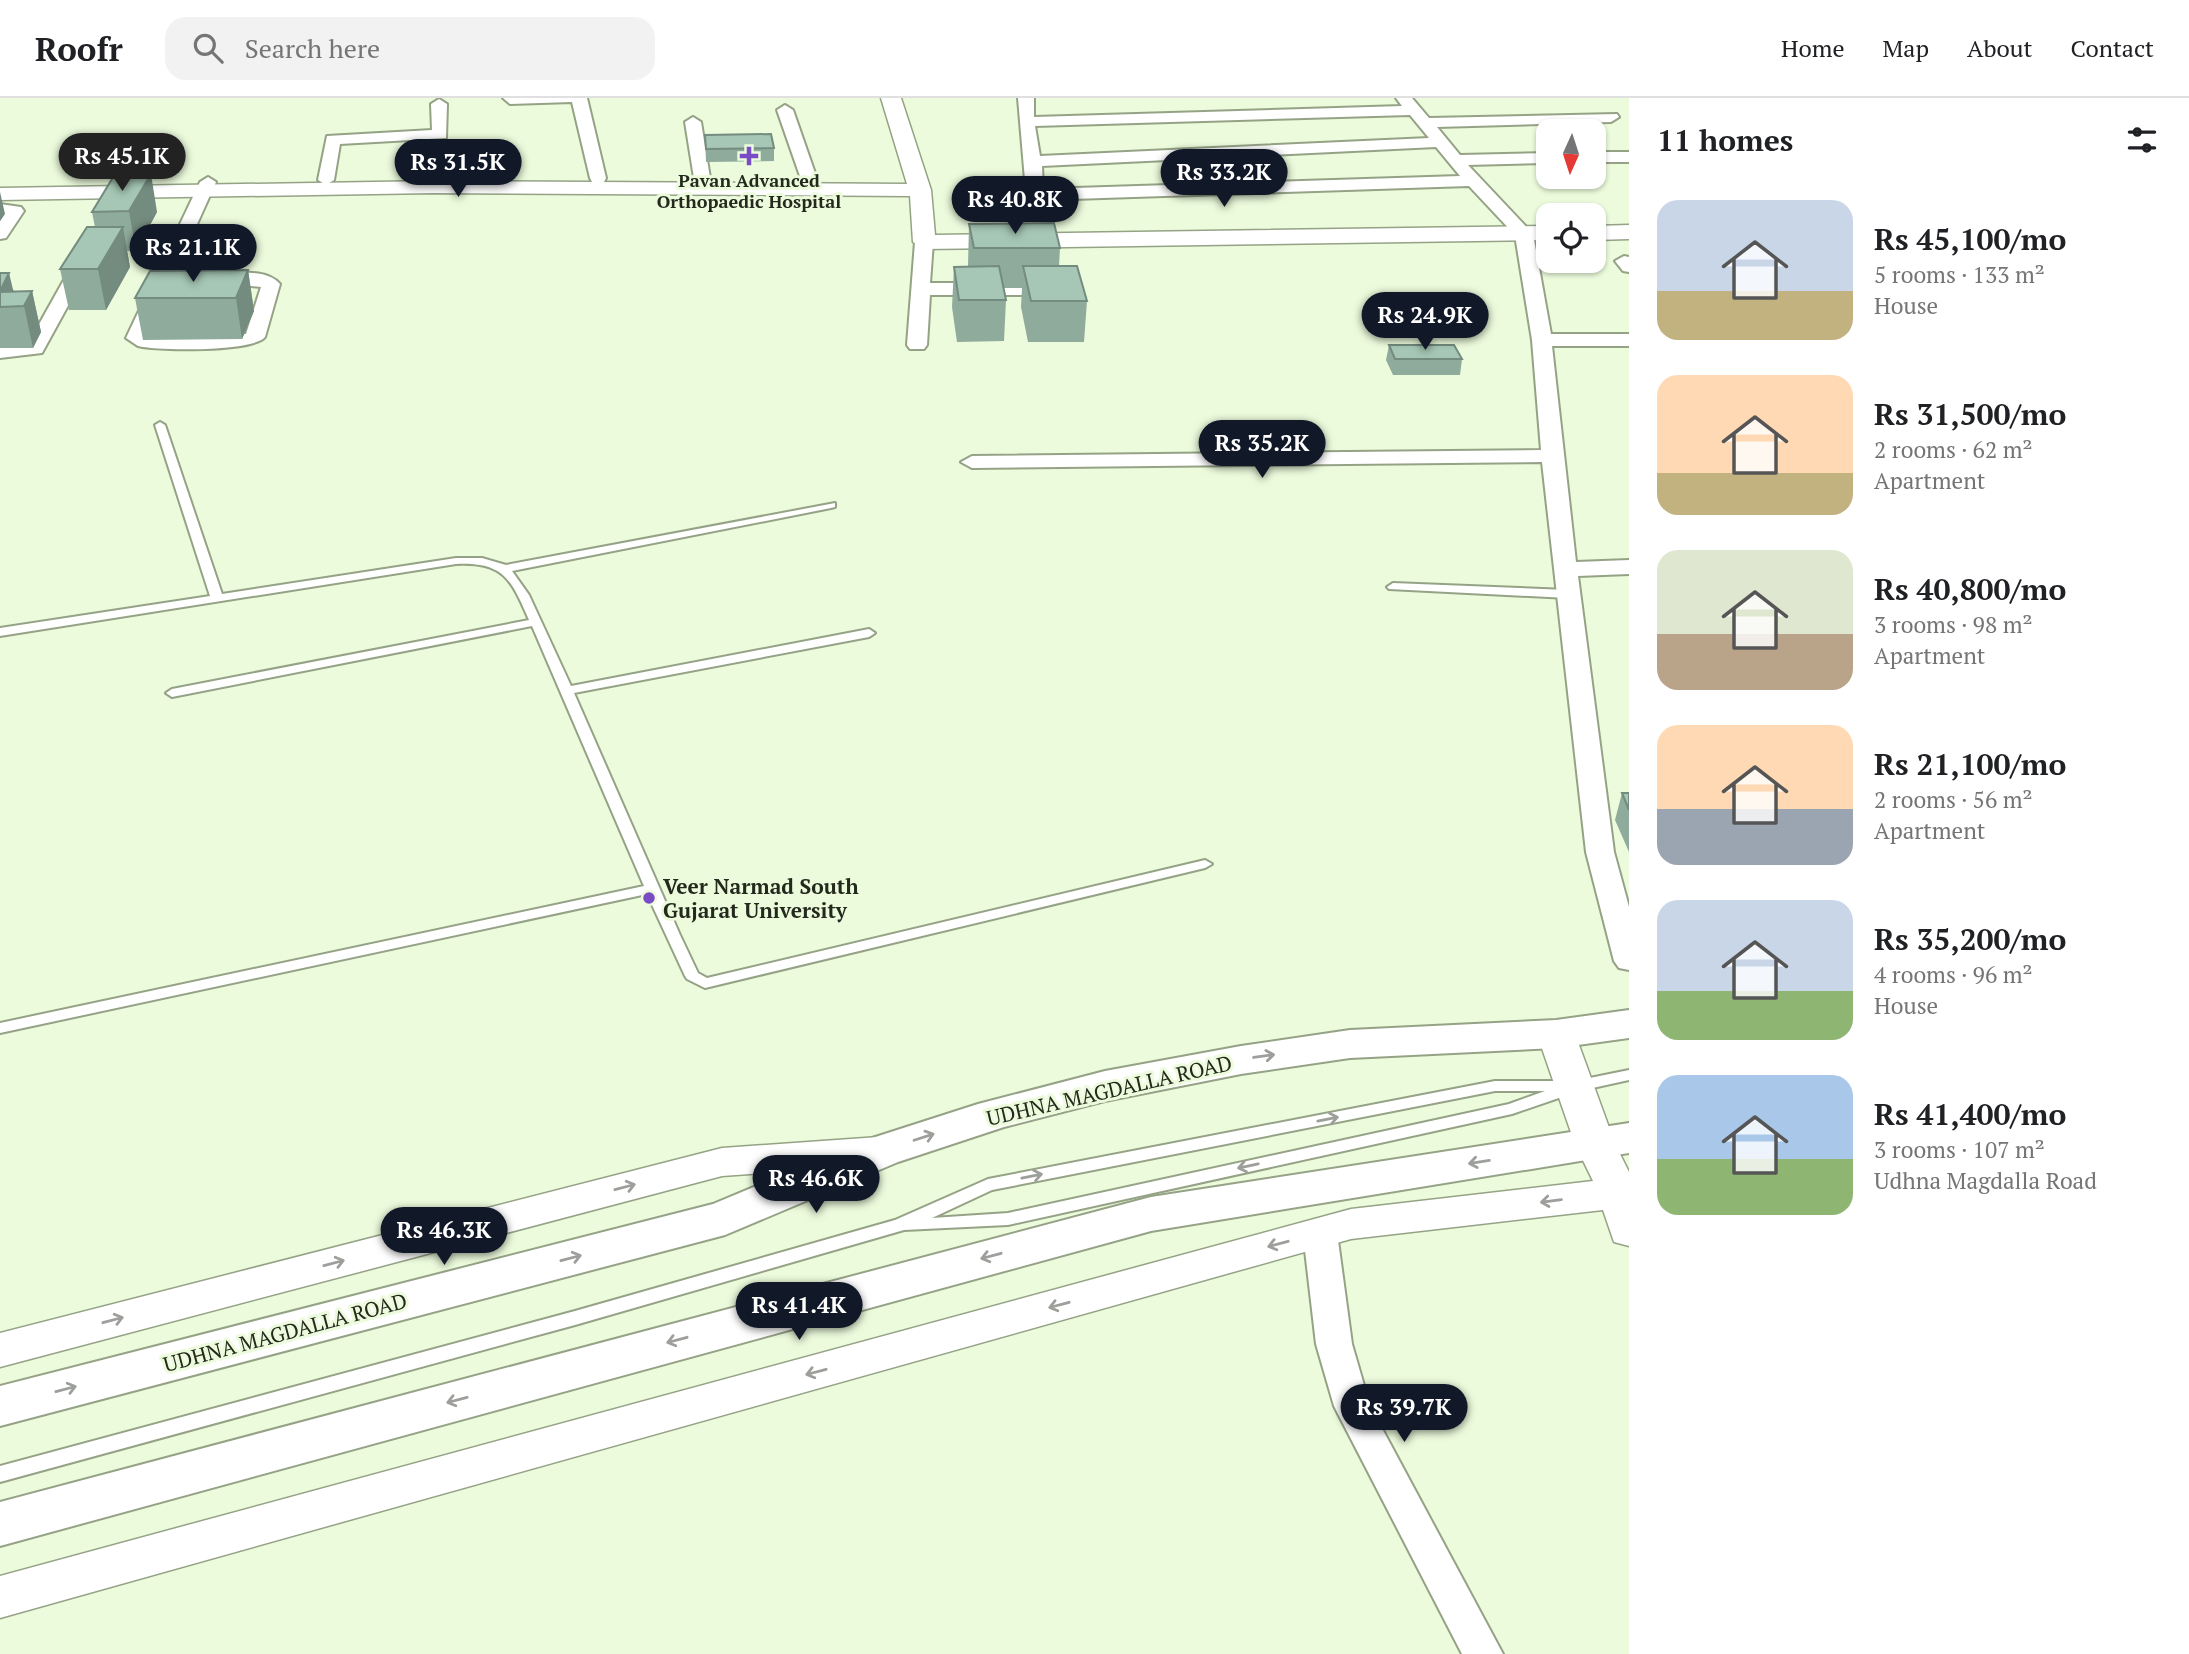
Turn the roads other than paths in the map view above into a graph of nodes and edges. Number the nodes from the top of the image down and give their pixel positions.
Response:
1 (568, 98) edge
2 (579, 98) edge
3 (891, 98) edge
4 (1026, 98) edge
5 (510, 99) edge
6 (439, 104) dead end
7 (1408, 104) edge
8 (785, 110) dead end
9 (1611, 117) dead end
10 (693, 122) dead end
11 (1026, 122) junction
12 (1424, 123) junction
13 (1441, 142) junction
14 (1606, 157) edge
15 (1629, 157) edge
16 (1536, 158) edge
17 (1456, 160) junction
18 (1032, 161) junction
19 (598, 178) junction
20 (702, 178) junction
21 (809, 179) junction
22 (326, 180) junction
23 (1473, 181) junction
24 (0, 185) edge
25 (918, 185) junction
26 (206, 187) junction
27 (120, 192) junction
28 (0, 194) edge
29 (0, 209) edge
30 (109, 213) edge
31 (1629, 232) edge
32 (1606, 233) edge
33 (0, 234) edge
34 (1524, 234) junction
35 (1536, 234) edge
36 (924, 242) junction
37 (92, 244) edge
38 (173, 258) junction
39 (104, 264) edge
40 (81, 265) junction
41 (921, 289) junction
42 (1072, 289) edge
43 (35, 307) dead end
44 (58, 307) junction
45 (150, 308) junction
46 (176, 308) edge
47 (240, 308) edge
48 (266, 308) junction
49 (1542, 340) junction
50 (1629, 340) edge
51 (917, 345) dead end
52 (0, 352) edge
53 (160, 425) dead end
54 (1552, 456) junction
55 (972, 462) dead end
56 (831, 505) dead end
57 (1629, 567) edge
58 (505, 569) junction
59 (1566, 569) junction
60 (1393, 587) dead end
61 (1569, 594) junction
62 (218, 598) junction
63 (535, 622) junction
64 (0, 632) edge
65 (869, 632) dead end
66 (568, 691) junction
67 (172, 693) dead end
68 (1205, 864) dead end
69 (649, 889) junction
70 (1629, 961) edge
71 (1629, 1024) edge
72 (0, 1028) edge
73 (1556, 1034) junction
74 (1629, 1075) edge
75 (1576, 1086) junction
76 (1612, 1141) edge
77 (882, 1151) junction
78 (1626, 1205) edge
79 (900, 1226) junction
80 (1321, 1233) junction
81 (0, 1350) edge
82 (0, 1406) edge
83 (0, 1474) edge
84 (0, 1524) edge
85 (0, 1597) edge
86 (1483, 1654) edge

1 - 5 street
2 - 19 street
3 - 25 street
4 - 11 street
6 - 22 street
7 - 11 street
7 - 12 street
8 - 21 street
9 - 12 street
10 - 20 street
11 - 18 street
12 - 13 street
13 - 17 street
13 - 18 street
14 - 15 street
16 - 17 street
17 - 23 street
18 - 23 street
19 - 20 street
19 - 22 street
20 - 21 street
21 - 25 street
22 - 26 street
23 - 34 street
24 - 26 street
25 - 26 street
25 - 36 street
26 - 27 street
26 - 38 street
27 - 28 street
27 - 30 street
29 - 33 street
31 - 32 street
34 - 35 street
34 - 36 street
34 - 49 street
36 - 41 street
37 - 40 street
38 - 45 street
38 - 48 street
39 - 40 street
40 - 44 street
41 - 42 street
41 - 51 street
43 - 44 street
44 - 52 street
45 - 46 street
45 - 48 street
47 - 48 street
49 - 50 street
49 - 54 street
53 - 62 lane
54 - 55 street
54 - 59 street
56 - 58 lane
57 - 59 street
58 - 62 lane
58 - 63 lane
59 - 61 street
60 - 61 lane
61 - 70 street
62 - 64 lane
63 - 66 lane
63 - 67 lane
65 - 66 lane
66 - 69 lane
68 - 69 lane
69 - 72 lane
71 - 73 main road, UDHNA MAGDALLA ROAD
73 - 75 street
77 -> 73 main road, UDHNA MAGDALLA ROAD
74 - 75 lane
75 - 76 street
75 -> 79 lane
79 -> 75 lane
76 - 78 street
76 -> 84 main road
81 -> 77 street
82 -> 77 main road, UDHNA MAGDALLA ROAD
78 -> 80 street
79 - 83 lane
80 -> 85 street
80 - 86 street

